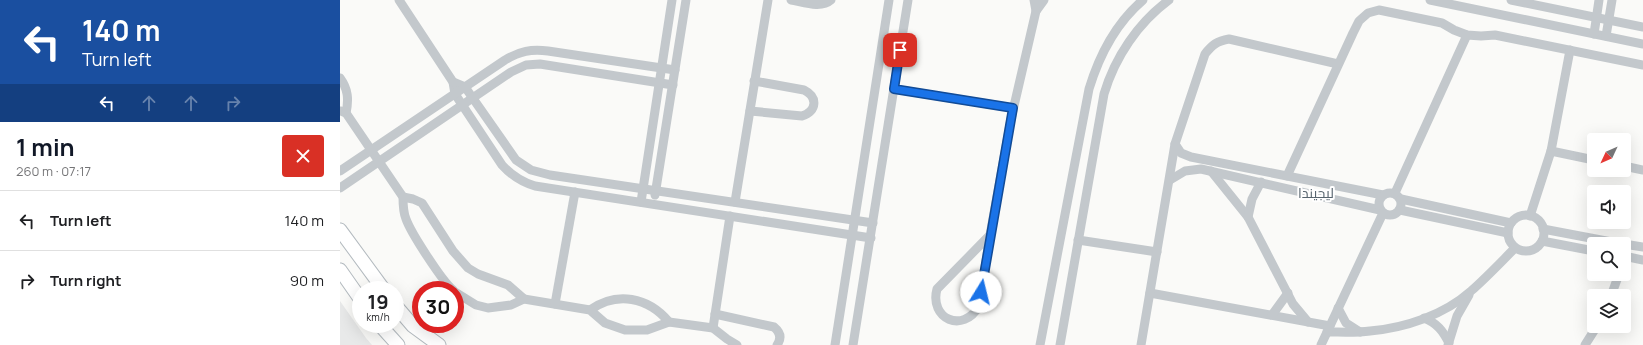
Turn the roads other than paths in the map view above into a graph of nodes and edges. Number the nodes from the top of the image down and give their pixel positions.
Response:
1 (399, 0) edge
2 (672, 0) edge
3 (686, 0) edge
4 (768, 0) edge
5 (791, 0) edge
6 (831, 0) edge
7 (889, 0) edge
8 (908, 0) edge
9 (1034, 0) edge
10 (1044, 0) edge
11 (1143, 0) edge
12 (1169, 0) edge
13 (1430, 0) edge
14 (1511, 0) edge
15 (1599, 0) edge
16 (1612, 0) edge
17 (1036, 10) junction
18 (1596, 17) junction
19 (1609, 20) junction
20 (1643, 27) edge
21 (1594, 34) junction
22 (1467, 35) junction
23 (1606, 36) junction
24 (1643, 44) edge
25 (1570, 50) junction
26 (1338, 64) junction
27 (1643, 65) edge
28 (661, 68) junction
29 (675, 70) junction
30 (340, 78) edge
31 (453, 82) junction
32 (754, 82) junction
33 (659, 83) junction
34 (673, 85) junction
35 (465, 87) junction
36 (894, 89) junction
37 (455, 94) junction
38 (473, 98) junction
39 (462, 105) junction
40 (1013, 108) junction
41 (750, 111) junction
42 (343, 112) edge
43 (1176, 144) junction
44 (371, 150) junction
45 (1551, 151) junction
46 (1587, 159) edge
47 (379, 162) junction
48 (1202, 164) junction
49 (1631, 167) edge
50 (1643, 170) edge
51 (340, 171) edge
52 (1211, 171) junction
53 (1287, 176) junction
54 (1170, 180) junction
55 (1261, 182) junction
56 (340, 188) edge
57 (643, 189) junction
58 (656, 191) junction
59 (576, 192) junction
60 (1383, 195) junction
61 (1398, 196) junction
62 (403, 197) junction
63 (641, 202) junction
64 (735, 202) junction
65 (654, 204) junction
66 (1400, 210) junction
67 (1382, 211) junction
68 (730, 216) junction
69 (1530, 216) junction
70 (1248, 217) junction
71 (854, 220) junction
72 (873, 223) junction
73 (1511, 223) junction
74 (1543, 229) junction
75 (340, 230) edge
76 (1508, 233) junction
77 (852, 235) junction
78 (990, 235) junction
79 (871, 238) junction
80 (1587, 238) edge
81 (1078, 240) junction
82 (1542, 241) junction
83 (1631, 245) edge
84 (1641, 245) edge
85 (1515, 248) junction
86 (1587, 249) edge
87 (1157, 252) junction
88 (1631, 257) edge
89 (1643, 260) edge
90 (340, 270) edge
91 (377, 281) edge
92 (445, 281) edge
93 (352, 287) edge
94 (1470, 292) junction
95 (1150, 293) junction
96 (1288, 293) junction
97 (464, 297) edge
98 (524, 299) junction
99 (555, 304) junction
100 (1338, 308) junction
101 (590, 310) junction
102 (715, 314) junction
103 (1272, 315) junction
104 (404, 316) edge
105 (1424, 318) junction
106 (668, 322) junction
107 (1308, 322) junction
108 (713, 328) junction
109 (1328, 329) junction
110 (1360, 332) junction
111 (387, 333) edge
112 (1593, 333) edge
113 (1448, 344) edge
114 (398, 345) edge
115 (439, 345) edge
116 (737, 345) edge
117 (777, 345) edge
118 (835, 345) edge
119 (853, 345) edge
120 (1040, 345) edge
121 (1060, 345) edge
122 (1141, 345) edge
123 (1321, 345) edge
124 (1586, 345) edge

1 - 31 street
2 - 28 street
3 - 29 street
4 - 32 street
5 - 6 street
7 - 71 street
8 - 36 street
9 - 17 street
10 - 17 street
11 - 120 street
12 - 81 street
13 - 21 street
14 - 18 street
15 - 18 street
16 - 19 street
17 - 40 street
18 - 19 street
18 - 21 street
19 - 20 street
19 - 23 street
21 - 23 street
22 - 25 street
22 - 26 street
22 - 61 street
23 - 24 street
25 - 27 street
25 - 45 street
26 - 43 street
26 - 53 street
28 - 29 street
28 - 33 street
28 - 35 street
29 - 34 street
30 - 42 street
31 - 35 street
31 - 37 street
32 - 41 street
32 - 41 street
33 - 34 street
33 - 38 street
33 - 57 street
34 - 58 street
35 - 37 street
35 - 38 street
36 - 40 street
36 - 72 street
37 - 39 street
37 - 44 street
38 - 39 street
38 - 57 street
39 - 47 street
39 - 59 street
40 - 78 street
41 - 64 street
42 - 44 street
43 - 48 street
43 - 54 street
44 - 47 street
44 - 51 street
45 - 46 street
45 - 69 street
47 - 56 street
47 - 62 street
48 - 52 street
48 - 53 street
48 - 54 street
49 - 50 street
52 - 55 street
52 - 70 street
53 - 60 street
54 - 87 street
55 - 67 street
55 - 70 street
57 - 58 street
57 - 63 street
58 - 64 street
58 - 65 street
59 - 63 street
59 - 99 street
60 - 61 street
60 - 67 street
61 - 66 street
61 - 73 street
62 - 92 street
62 - 98 street
63 - 65 street
64 - 71 street
65 - 68 street
66 - 67 street
66 - 76 street
67 - 100 street
68 - 77 street
68 - 102 street
69 - 73 street
69 - 74 street
70 - 96 street
71 - 72 street
71 - 77 street
72 - 79 street
73 - 76 street
74 - 80 street
74 - 82 street
75 - 91 street
76 - 85 street
77 - 79 street
77 - 118 street
78 - 78 street
79 - 119 street
81 - 87 street
81 - 121 street
82 - 85 street
82 - 86 street
83 - 84 street
85 - 94 street
87 - 95 street
88 - 89 street
90 - 93 street
94 - 105 street
94 - 113 street
95 - 103 street
95 - 122 street
96 - 103 street
96 - 107 street
97 - 98 street
98 - 99 street
99 - 101 street
100 - 109 street
100 - 110 street
101 - 106 street
101 - 106 street
102 - 108 street
102 - 117 street
103 - 107 street
104 - 115 street
105 - 110 street
105 - 113 street
106 - 108 street
107 - 109 street
108 - 116 street
109 - 110 street
109 - 123 street
111 - 114 street
112 - 124 street

